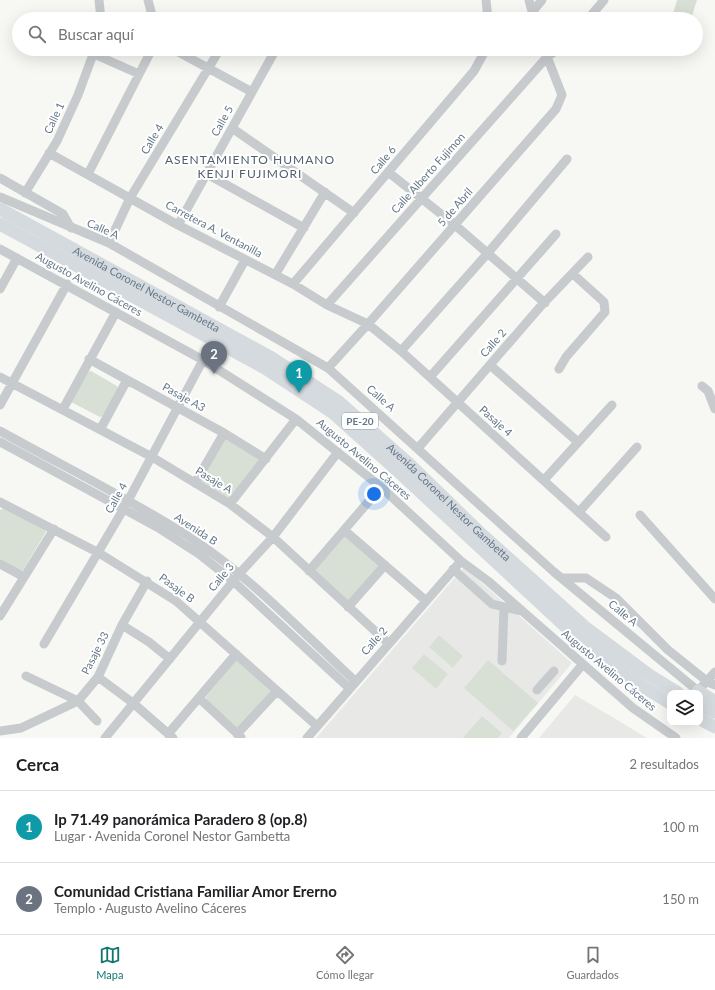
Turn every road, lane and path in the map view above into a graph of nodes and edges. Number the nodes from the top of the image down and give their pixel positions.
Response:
1 (99, 0) edge
2 (148, 0) edge
3 (486, 0) edge
4 (529, 0) edge
5 (542, 0) edge
6 (604, 0) edge
7 (100, 12) edge
8 (151, 12) edge
9 (487, 12) edge
10 (532, 12) edge
11 (535, 12) edge
12 (594, 12) edge
13 (93, 56) edge
14 (105, 56) edge
15 (148, 56) edge
16 (186, 56) edge
17 (216, 56) edge
18 (272, 56) edge
19 (482, 56) edge
20 (542, 56) edge
21 (546, 56) edge
22 (209, 68) junction
23 (139, 74) junction
24 (252, 92) junction
25 (232, 128) junction
26 (49, 153) junction
27 (567, 159) dead end
28 (388, 172) junction
29 (88, 174) junction
30 (207, 174) junction
31 (0, 178) edge
32 (325, 192) junction
33 (25, 193) junction
34 (0, 197) edge
35 (130, 198) junction
36 (421, 199) junction
37 (0, 209) edge
38 (354, 213) junction
39 (0, 224) edge
40 (178, 225) junction
41 (455, 225) junction
42 (71, 228) junction
43 (304, 228) junction
44 (556, 234) dead end
45 (109, 243) junction
46 (0, 249) edge
47 (488, 254) junction
48 (588, 257) dead end
49 (17, 258) junction
50 (245, 260) junction
51 (573, 274) junction
52 (275, 275) junction
53 (515, 278) junction
54 (67, 284) junction
55 (293, 284) junction
56 (0, 289) edge
57 (545, 303) junction
58 (327, 304) junction
59 (219, 307) junction
60 (116, 312) junction
61 (368, 324) junction
62 (401, 350) junction
63 (89, 359) junction
64 (203, 360) junction
65 (490, 365) junction
66 (328, 368) junction
67 (559, 369) dead end
68 (430, 376) junction
69 (0, 377) edge
70 (127, 380) junction
71 (12, 384) junction
72 (702, 386) dead end
73 (458, 402) junction
74 (0, 405) edge
75 (612, 405) dead end
76 (178, 407) junction
77 (63, 409) junction
78 (715, 409) edge
79 (296, 419) junction
80 (101, 428) junction
81 (0, 431) edge
82 (224, 433) junction
83 (0, 442) edge
84 (578, 442) junction
85 (419, 447) junction
86 (636, 447) dead end
87 (338, 452) junction
88 (152, 457) junction
89 (266, 459) junction
90 (544, 480) junction
91 (195, 483) junction
92 (381, 487) junction
93 (1, 504) edge
94 (230, 504) junction
95 (125, 505) junction
96 (579, 512) junction
97 (640, 515) dead end
98 (54, 530) junction
99 (344, 530) junction
100 (273, 537) junction
101 (606, 537) dead end
102 (99, 552) junction
103 (461, 561) junction
104 (0, 564) edge
105 (385, 565) junction
106 (453, 569) junction
107 (309, 571) junction
108 (24, 578) junction
109 (236, 578) junction
110 (562, 578) junction
111 (147, 581) junction
112 (715, 599) edge
113 (425, 600) junction
114 (348, 607) junction
115 (504, 608) junction
116 (522, 611) junction
117 (0, 616) edge
118 (200, 621) junction
119 (122, 625) junction
120 (388, 643) junction
121 (44, 644) dead end
122 (236, 654) junction
123 (170, 659) junction
124 (502, 661) dead end
125 (583, 664) junction
126 (554, 671) dead end
127 (715, 672) edge
128 (26, 676) dead end
129 (98, 677) junction
130 (352, 684) junction
131 (707, 686) edge
132 (537, 690) dead end
133 (673, 690) edge
134 (277, 691) junction
135 (200, 699) junction
136 (78, 701) junction
137 (667, 701) edge
138 (715, 702) edge
139 (133, 703) junction
140 (703, 706) edge
141 (715, 712) edge
142 (97, 721) dead end
143 (703, 721) edge
144 (317, 726) junction
145 (715, 727) edge
146 (0, 731) edge
147 (170, 736) edge
148 (240, 736) edge
149 (107, 737) edge
150 (307, 738) edge
151 (521, 738) edge
152 (676, 738) edge

1 - 7 street
2 - 8 street
3 - 9 street
4 - 10 street
5 - 11 street
6 - 12 street
13 - 26 street, Calle 1
14 - 23 street
15 - 23 street
16 - 22 street
17 - 22 street, Calle 4
18 - 24 street, Calle 5
19 - 28 street, Calle 6
20 - 36 street, Calle Alberto Fujimon
21 - 41 street, 5 de Abril
22 - 24 street
22 - 35 street, Calle 4
23 - 29 street
24 - 25 street, Calle 5
25 - 30 street, Calle 5
25 - 32 street
26 - 29 street, Carretera A. Ventanilla
26 - 33 street, Calle 1
27 - 47 street
28 - 36 street
28 - 38 street, Calle 6
29 - 35 street, Carretera A. Ventanilla
30 - 40 street, Calle 5
30 - 43 street
31 - 33 street
32 - 38 street
32 - 43 street
33 - 42 street
34 - 42 street, Calle A
35 - 40 street, Carretera A. Ventanilla
35 - 45 street, Calle 4
36 - 41 street
36 - 58 street, Calle Alberto Fujimon
37 - 133 highway, Avenida Coronel Nestor Gambetta / PE-20
38 - 55 street, Calle 6
39 - 137 highway, Avenida Coronel Nestor Gambetta / PE-20
40 - 50 street, Carretera A. Ventanilla
41 - 47 street
41 - 61 street, 5 de Abril
42 - 45 street, Calle A
43 - 52 street
44 - 53 street
45 - 59 street, Calle A
46 - 49 street, Augusto Avelino Cáceres
47 - 53 street
47 - 62 street
48 - 51 street, Calle 2
49 - 54 street, Augusto Avelino Cáceres
49 - 56 street
50 - 52 street, Carretera A. Ventanilla
50 - 59 street
51 - 57 street, Calle 2
51 - 67 street
52 - 55 street, Carretera A. Ventanilla
53 - 57 street
53 - 68 street
54 - 60 street, Augusto Avelino Cáceres
54 - 71 street
55 - 58 street, Carretera A. Ventanilla
57 - 65 street, Calle 2
58 - 61 street, Carretera A. Ventanilla
59 - 66 street, Calle A
60 - 63 street
60 - 64 street, Augusto Avelino Cáceres
61 - 62 street, Pasaje 4
61 - 66 street, 5 de Abril
62 - 68 street, Pasaje 4
63 - 70 street, Pasaje A3
63 - 77 street
64 - 76 street, Calle 4
64 - 79 street, Augusto Avelino Cáceres
65 - 73 street, Calle 2
65 - 84 street
66 - 85 street, Calle A
68 - 73 street, Pasaje 4
69 - 71 street, Pasaje A
70 - 76 street, Pasaje A3
70 - 80 street
71 - 74 street
71 - 77 street, Pasaje A
72 - 78 street
73 - 85 street, Calle 2
73 - 90 street, Pasaje 4
75 - 84 street
76 - 82 street, Pasaje A3
76 - 88 street, Calle 4
77 - 80 street, Pasaje A
79 - 87 street, Augusto Avelino Cáceres
79 - 89 street
80 - 88 street, Pasaje A
81 - 95 street, Avenida B
82 - 89 street, Pasaje A3
82 - 91 street
83 - 95 street, Avenida B
84 - 90 street
85 - 110 street, Calle A
86 - 96 street
87 - 92 street, Augusto Avelino Cáceres
87 - 100 street, Calle 3
88 - 91 street, Pasaje A
88 - 95 street, Calle 4
89 - 94 street
90 - 96 street, Pasaje 4
91 - 94 street, Pasaje A
92 - 99 street
92 - 103 street, Augusto Avelino Cáceres
93 - 98 street, Pasaje B
94 - 100 street, Pasaje A
95 - 102 street, Calle 4
95 - 109 street, Avenida B
96 - 101 street, Pasaje 4
97 - 112 street
98 - 102 street, Pasaje B
98 - 108 street
99 - 105 street
99 - 107 street
100 - 107 street, Pasaje A
100 - 109 street, Calle 3
102 - 111 street, Pasaje B
102 - 121 street, Calle 4
103 - 106 street, Calle 2
103 - 116 street, Augusto Avelino Cáceres
104 - 108 street
105 - 113 street
105 - 114 street
106 - 113 street, Calle 2
106 - 115 street
107 - 114 street, Pasaje A
108 - 117 street
109 - 118 street, Calle 3
109 - 130 street, Avenida B
110 - 131 street, Calle A
110 - 131 street
111 - 118 street, Pasaje B
111 - 119 street, Pasaje 33
113 - 120 street, Calle 2
114 - 120 street, Pasaje A
115 - 116 street
115 - 124 street
116 - 125 street, Augusto Avelino Cáceres
118 - 122 street, Pasaje B
118 - 123 street, Calle 3
119 - 123 street
119 - 129 street, Pasaje 33
120 - 130 street, Calle 2
122 - 134 street, Pasaje B
122 - 135 street
123 - 139 street, Calle 3
125 - 151 street
125 - 152 street, Augusto Avelino Cáceres
126 - 132 street
127 - 131 street
128 - 136 street
129 - 136 street, Pasaje 33
129 - 139 street
130 - 144 street, Calle 2
131 - 138 highway
134 - 144 street, Pasaje B
134 - 148 street
135 - 147 street
135 - 148 street
136 - 142 street
136 - 146 street, Pasaje 33
139 - 147 street
139 - 149 street, Calle 3
140 - 141 highway
143 - 145 highway
144 - 150 street, Calle 2

